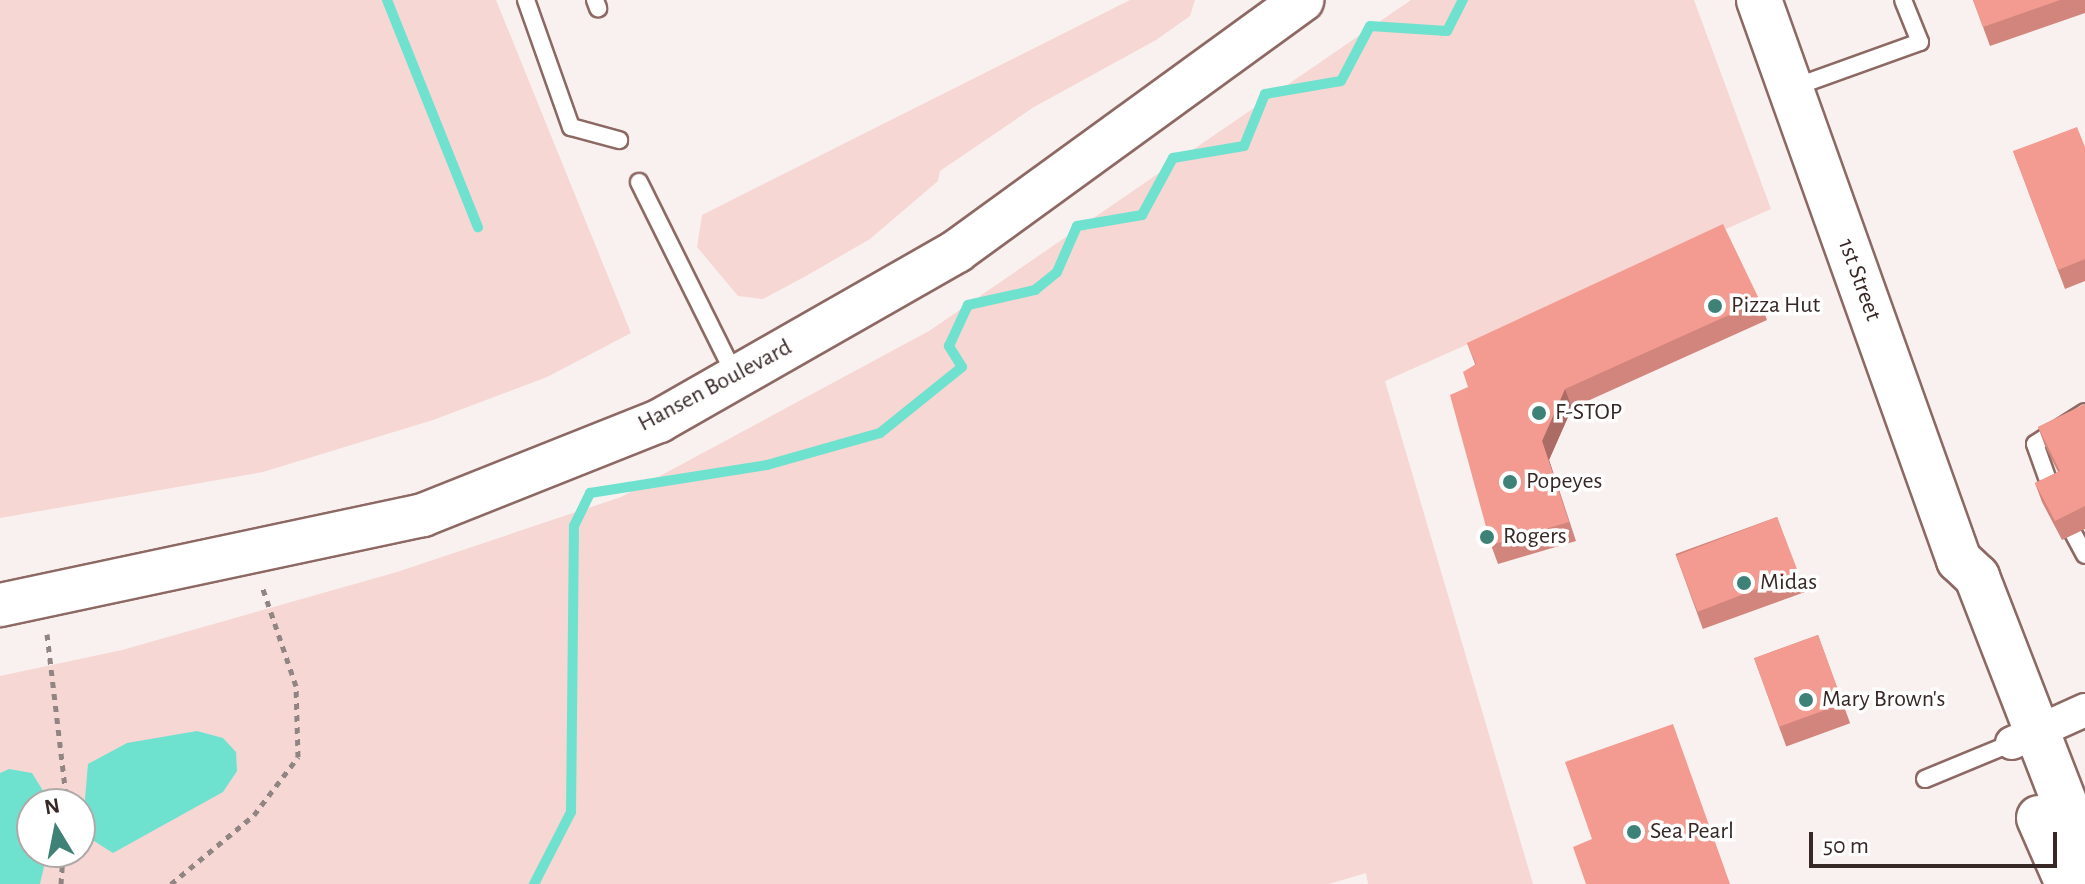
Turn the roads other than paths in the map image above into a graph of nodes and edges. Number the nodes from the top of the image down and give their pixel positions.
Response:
1 (526, 0) edge
2 (1759, 0) edge
3 (1903, 0) edge
4 (1278, 7) edge
5 (1790, 89) junction
6 (619, 140) dead end
7 (639, 182) dead end
8 (736, 377) junction
9 (2085, 412) edge
10 (2085, 555) edge
11 (0, 605) edge
12 (2085, 710) edge
13 (2024, 739) junction
14 (1925, 779) dead end
15 (2085, 856) edge
16 (2068, 884) edge

1 - 6 lane
2 - 5 main road, 1st Street
3 - 5 lane
4 - 8 street, Hansen Boulevard
5 - 13 main road, 1st Street
7 - 8 lane
8 - 11 street, Hansen Boulevard
9 - 10 lane
12 - 13 street
13 - 14 lane
13 - 15 main road, 1st Street
13 - 16 main road, 1st Street

